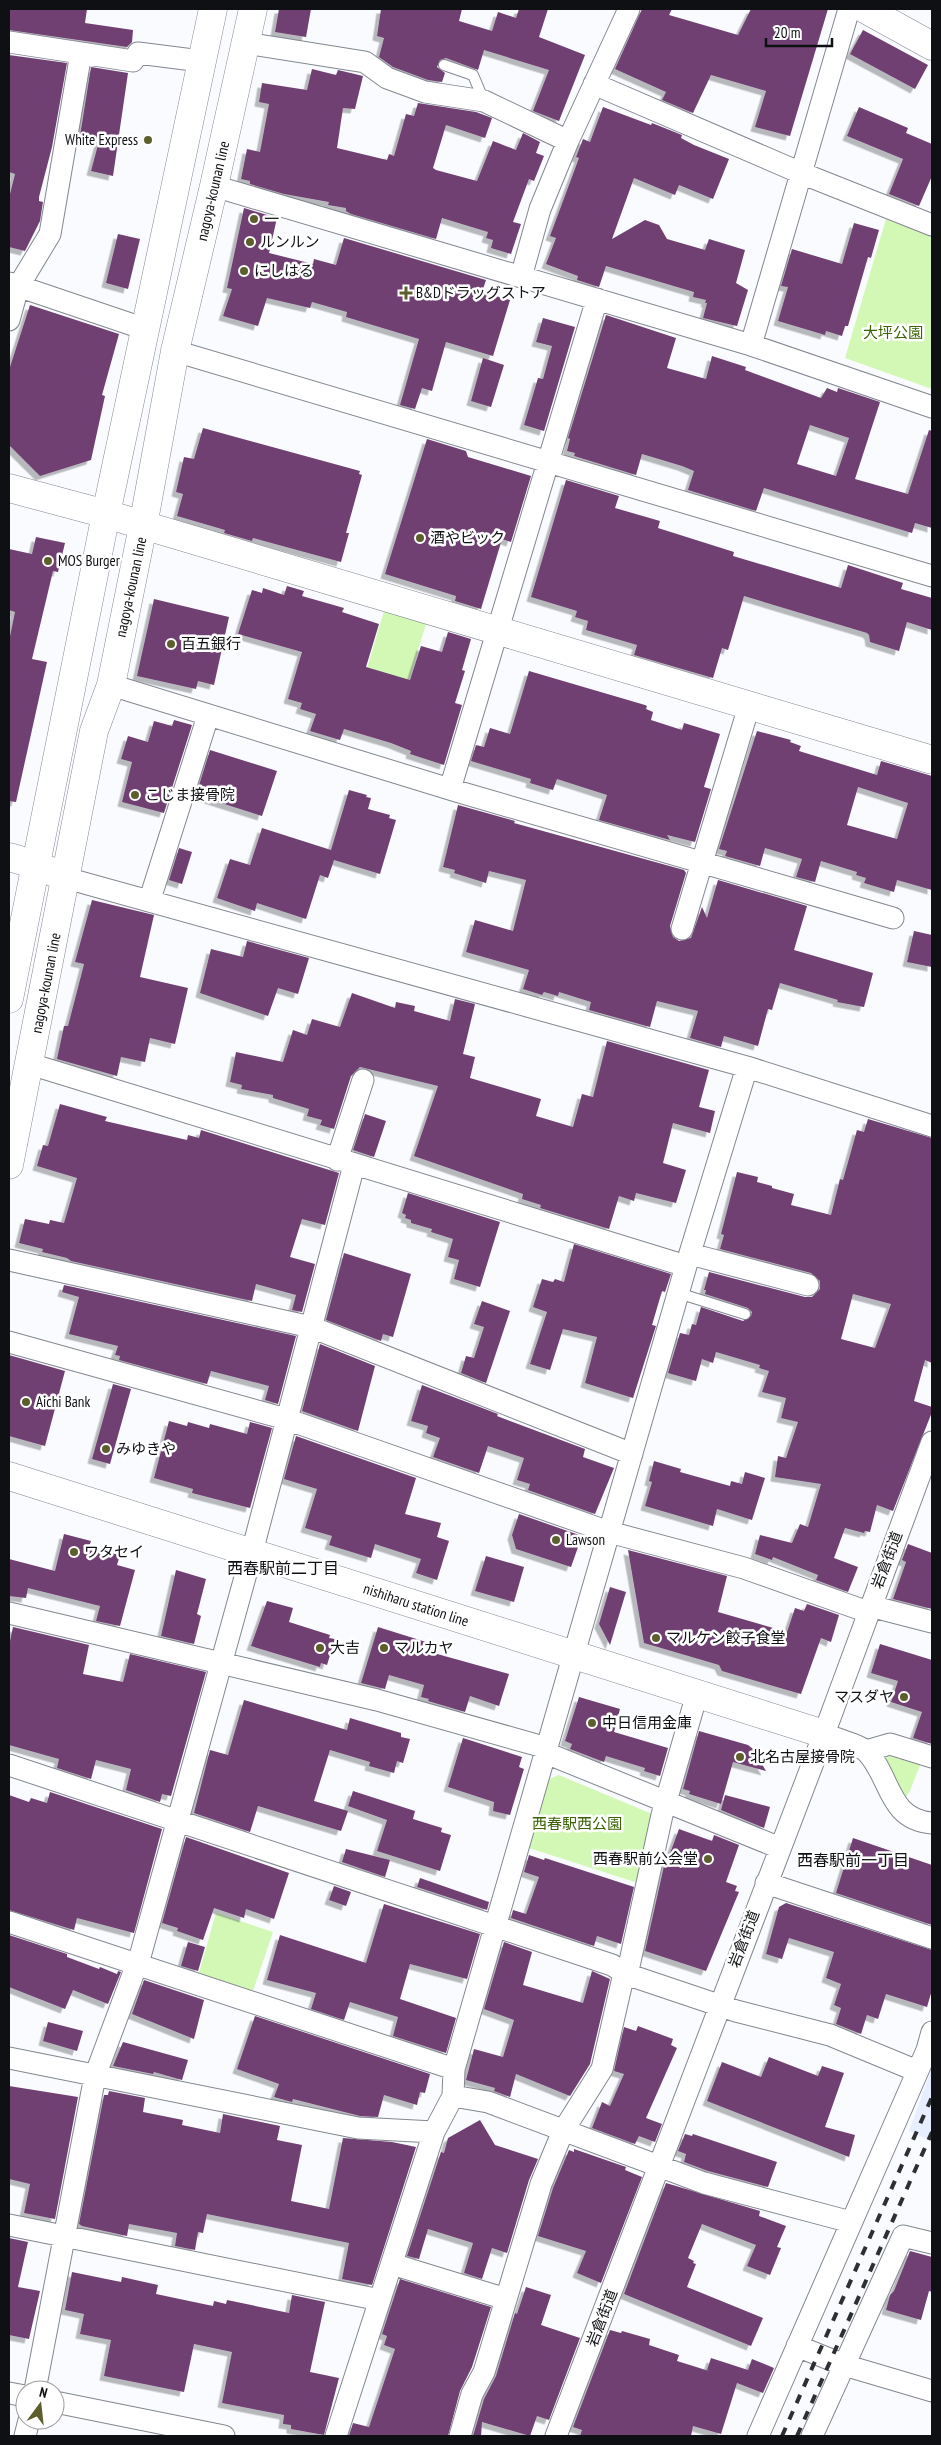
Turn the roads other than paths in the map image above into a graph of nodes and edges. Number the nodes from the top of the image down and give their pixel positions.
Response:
1 (212, 9) edge
2 (253, 9) edge
3 (629, 9) edge
4 (849, 9) edge
5 (865, 9) edge
6 (9, 42) edge
7 (246, 43) junction
8 (932, 46) edge
9 (81, 53) junction
10 (201, 61) junction
11 (444, 65) dead end
12 (594, 84) junction
13 (484, 101) junction
14 (568, 141) junction
15 (801, 173) junction
16 (214, 186) junction
17 (932, 225) edge
18 (521, 277) junction
19 (14, 285) edge
20 (597, 299) junction
21 (9, 320) edge
22 (145, 329) junction
23 (751, 345) junction
24 (175, 351) junction
25 (932, 407) edge
26 (549, 462) junction
27 (9, 488) edge
28 (106, 514) junction
29 (143, 526) junction
30 (932, 576) edge
31 (496, 631) junction
32 (111, 685) junction
33 (749, 706) junction
34 (208, 716) junction
35 (931, 759) edge
36 (450, 788) junction
37 (9, 857) edge
38 (702, 862) junction
39 (37, 865) junction
40 (66, 878) junction
41 (150, 899) junction
42 (894, 918) dead end
43 (682, 929) dead end
44 (9, 999) edge
45 (30, 1064) junction
46 (747, 1067) junction
47 (363, 1080) dead end
48 (932, 1126) edge
49 (346, 1162) junction
50 (9, 1165) edge
51 (9, 1260) edge
52 (688, 1260) junction
53 (808, 1285) dead end
54 (678, 1293) junction
55 (745, 1314) dead end
56 (311, 1327) junction
57 (9, 1342) edge
58 (286, 1419) junction
59 (932, 1442) edge
60 (632, 1454) junction
61 (9, 1476) edge
62 (609, 1532) junction
63 (252, 1552) junction
64 (869, 1609) junction
65 (9, 1613) edge
66 (932, 1622) edge
67 (574, 1656) junction
68 (221, 1663) junction
69 (697, 1694) junction
70 (824, 1734) junction
71 (547, 1750) junction
72 (866, 1751) junction
73 (932, 1757) edge
74 (9, 1765) edge
75 (667, 1802) junction
76 (177, 1822) junction
77 (932, 1823) edge
78 (780, 1848) junction
79 (766, 1883) junction
80 (9, 1922) edge
81 (495, 1927) junction
82 (932, 1938) edge
83 (136, 1964) junction
84 (626, 1974) junction
85 (719, 2005) junction
86 (932, 2032) edge
87 (9, 2058) edge
88 (454, 2069) junction
89 (917, 2071) junction
90 (95, 2076) junction
91 (453, 2096) junction
92 (563, 2131) junction
93 (434, 2132) junction
94 (660, 2168) junction
95 (851, 2222) junction
96 (9, 2225) edge
97 (64, 2236) junction
98 (932, 2244) edge
99 (392, 2264) junction
100 (506, 2299) junction
101 (380, 2300) junction
102 (797, 2346) junction
103 (844, 2365) junction
104 (37, 2380) edge
105 (932, 2391) edge
106 (65, 2404) edge
107 (224, 2436) edge
108 (336, 2436) edge
109 (460, 2436) edge
110 (556, 2436) edge
111 (758, 2436) edge
112 (812, 2436) edge

1 - 10 main road
2 - 7 main road, nagoya-kounan line
3 - 12 street
4 - 15 street
5 - 8 main road
6 - 9 street
7 - 13 street
7 - 16 main road, nagoya-kounan line
9 - 10 street
9 - 19 street
10 - 22 main road
11 - 13 lane
12 - 14 street
12 - 15 street
13 - 14 street
14 - 18 street
15 - 17 street
15 - 23 street
16 - 18 street
16 - 24 main road, nagoya-kounan line
18 - 20 street
19 - 21 street
19 - 22 street
20 - 23 street
20 - 26 street
22 - 28 main road
23 - 25 street
24 - 26 street
24 - 29 main road, nagoya-kounan line
26 - 30 street
26 - 31 street
27 - 28 main road
28 - 29 main road
28 - 39 main road
29 - 31 main road
29 - 32 main road, nagoya-kounan line
31 - 33 main road
31 - 36 street
32 - 34 street
32 - 40 main road, nagoya-kounan line
33 - 35 main road
33 - 38 street
34 - 36 street
34 - 41 street
36 - 38 street
37 - 39 main road
38 - 42 street
38 - 43 street
39 - 40 main road
39 - 44 main road
40 - 41 street
40 - 45 main road, nagoya-kounan line
41 - 46 street
45 - 49 street
45 - 50 main road, nagoya-kounan line
46 - 48 street
46 - 52 street
47 - 49 street
49 - 52 street
49 - 56 street
51 - 56 street
52 - 53 street
52 - 54 street
54 - 55 lane
54 - 60 street
56 - 58 street
56 - 60 street
57 - 58 street
58 - 62 street
58 - 63 street
59 - 64 street, 岩倉街道
60 - 62 street
61 - 63 main road, nishiharu station line
62 - 64 street
62 - 67 street
63 - 67 main road, nishiharu station line
63 - 68 street
64 - 66 street
64 - 70 street, 岩倉街道
65 - 68 street
67 - 69 main road, nishiharu station line
67 - 71 street
68 - 71 street
68 - 76 street
69 - 70 main road, nishiharu station line
69 - 75 street
70 - 72 street
70 - 78 street, 岩倉街道
71 - 75 street
71 - 81 street
72 - 73 street
72 - 77 street
74 - 76 street
75 - 78 street
75 - 84 street
76 - 81 street
76 - 83 street
78 - 79 street, 岩倉街道
79 - 82 street
79 - 85 street, 岩倉街道
80 - 83 street
81 - 84 street
81 - 88 street
83 - 88 street
83 - 90 street
84 - 85 street
84 - 92 street
85 - 89 street
85 - 94 street, 岩倉街道
86 - 89 street
87 - 90 street
88 - 91 street
89 - 95 street
90 - 93 street
90 - 97 street
91 - 92 street
91 - 93 street
92 - 94 street
92 - 100 street
93 - 99 street
94 - 95 street
94 - 110 street, 岩倉街道
95 - 102 street
96 - 97 street
97 - 101 street
97 - 104 street
98 - 103 street
99 - 100 street
99 - 101 street
100 - 109 street
101 - 108 street
102 - 103 street
102 - 111 street
103 - 105 street
103 - 112 street
106 - 107 street

